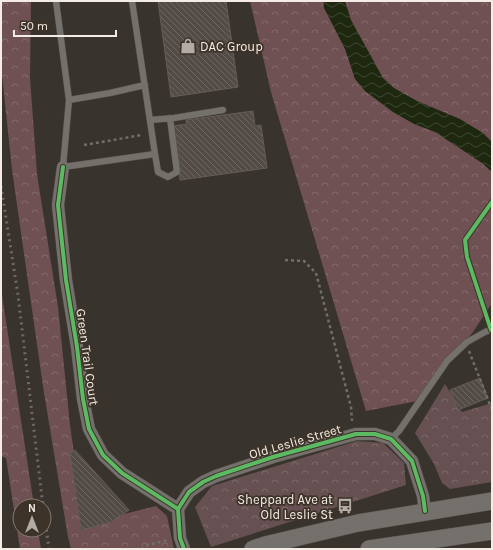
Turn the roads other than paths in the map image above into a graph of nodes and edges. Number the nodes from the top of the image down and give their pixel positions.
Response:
1 (56, 1) edge
2 (132, 1) edge
3 (145, 85) junction
4 (69, 100) junction
5 (223, 110) dead end
6 (170, 118) junction
7 (150, 120) junction
8 (155, 154) junction
9 (63, 167) junction
10 (492, 329) edge
11 (391, 439) junction
12 (492, 501) edge
13 (178, 509) junction
14 (425, 511) junction
15 (492, 532) edge
16 (184, 549) edge
17 (253, 549) edge
18 (369, 549) edge

1 - 4 lane
2 - 3 lane
3 - 4 lane
3 - 7 lane
4 - 9 lane
5 - 6 lane
6 - 7 lane
6 - 8 lane
7 - 8 lane
8 - 9 lane
9 - 13 street, Green Trail Court
10 - 11 lane
11 - 13 street, Old Leslie Street
11 - 14 street
12 - 14 main road
13 - 16 street
14 - 17 main road
15 - 18 main road

